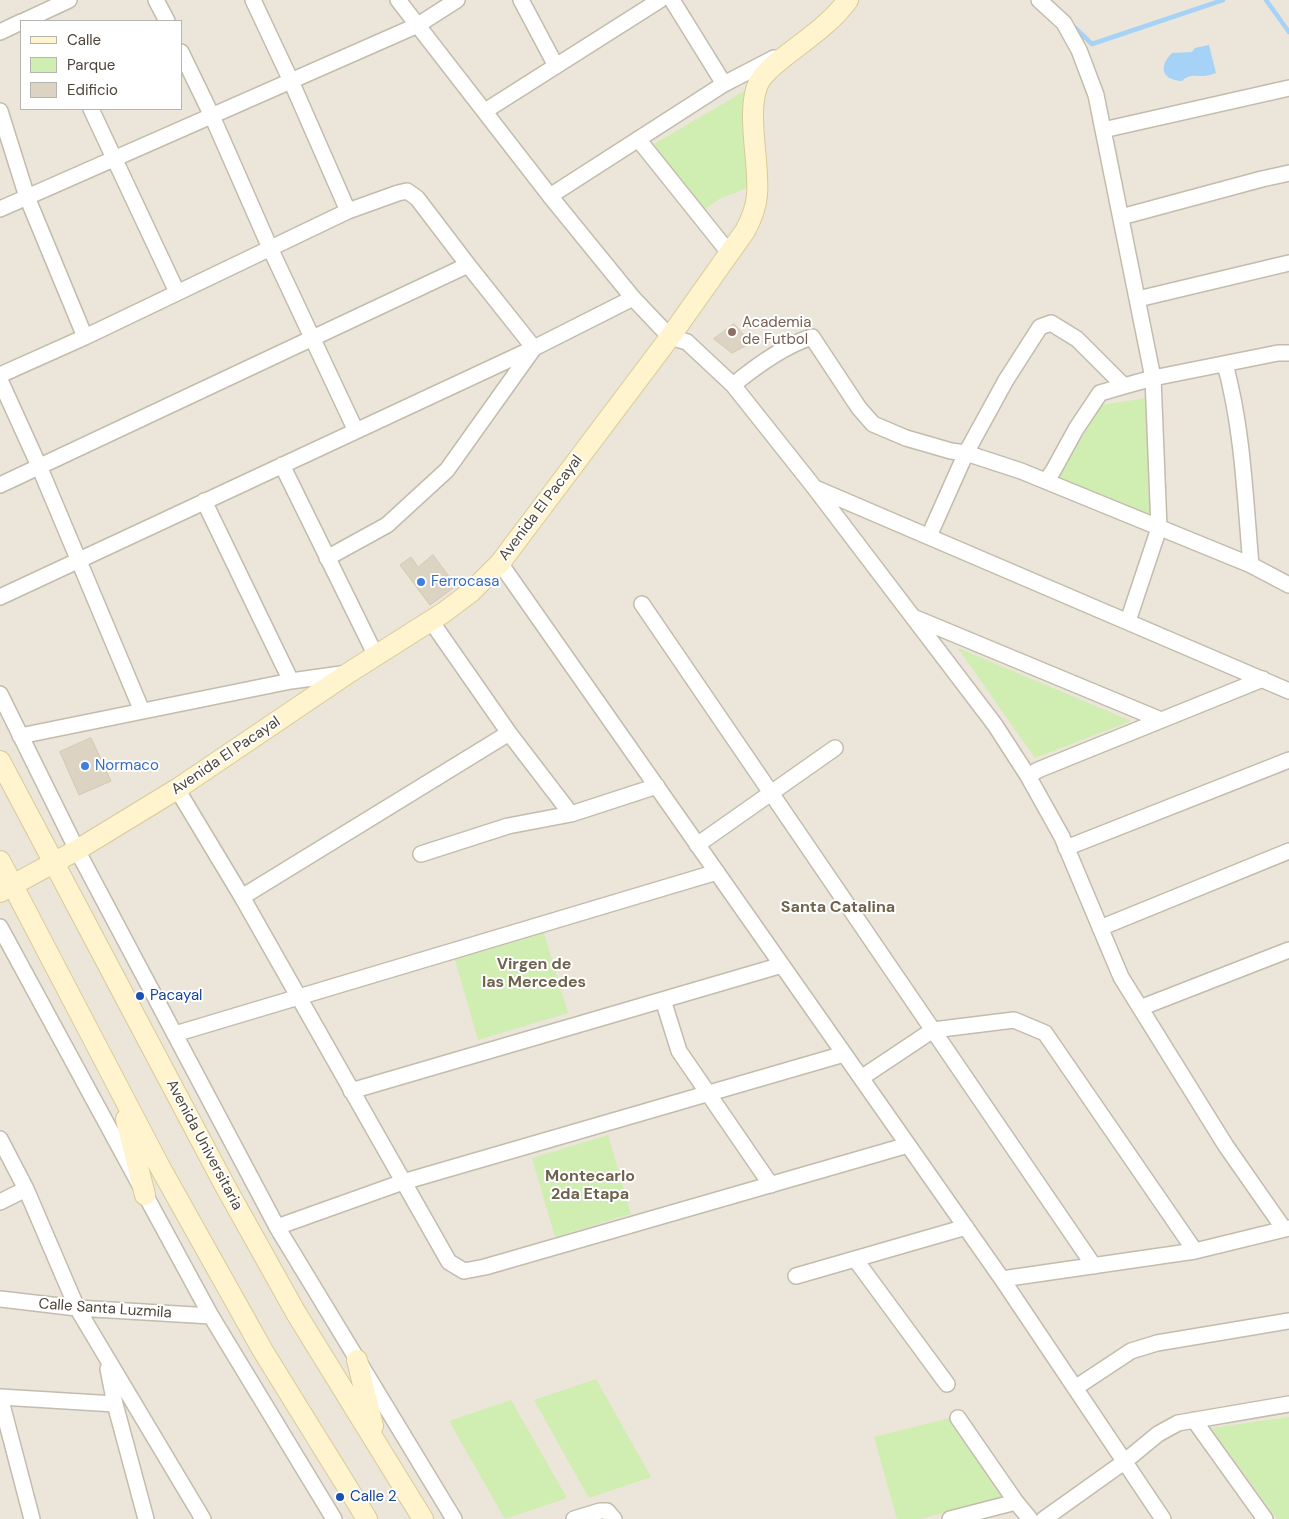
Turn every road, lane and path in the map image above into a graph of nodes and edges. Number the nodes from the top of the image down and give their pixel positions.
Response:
1 (70, 0) edge
2 (156, 0) edge
3 (252, 0) edge
4 (398, 0) edge
5 (457, 0) edge
6 (521, 0) edge
7 (660, 0) edge
8 (672, 0) edge
9 (848, 0) edge
10 (1039, 0) edge
11 (48, 16) edge
12 (31, 20) edge
13 (166, 20) edge
14 (20, 23) edge
15 (418, 25) junction
16 (0, 32) edge
17 (798, 47) junction
18 (182, 54) edge
19 (556, 66) junction
20 (291, 81) junction
21 (724, 84) junction
22 (1289, 88) edge
23 (91, 110) edge
24 (0, 111) edge
25 (485, 111) junction
26 (212, 116) junction
27 (1103, 130) junction
28 (638, 139) junction
29 (114, 159) junction
30 (1289, 173) edge
31 (550, 196) junction
32 (27, 197) junction
33 (0, 209) edge
34 (348, 212) junction
35 (1121, 217) junction
36 (270, 248) junction
37 (730, 254) junction
38 (1289, 263) edge
39 (468, 266) junction
40 (176, 292) junction
41 (633, 298) junction
42 (1138, 299) junction
43 (85, 336) junction
44 (670, 337) junction
45 (312, 338) junction
46 (534, 348) junction
47 (1289, 353) edge
48 (1225, 364) junction
49 (0, 375) edge
50 (1153, 378) junction
51 (0, 380) edge
52 (733, 385) junction
53 (1124, 386) junction
54 (356, 431) junction
55 (966, 453) junction
56 (282, 465) junction
57 (38, 466) junction
58 (1046, 480) junction
59 (0, 484) edge
60 (814, 488) junction
61 (204, 501) junction
62 (1159, 528) junction
63 (929, 536) junction
64 (327, 558) junction
65 (78, 560) junction
66 (500, 563) junction
67 (1251, 565) junction
68 (1289, 585) edge
69 (0, 597) edge
70 (642, 604) dead end
71 (912, 617) junction
72 (431, 621) junction
73 (1128, 621) junction
74 (376, 656) junction
75 (350, 672) junction
76 (1263, 679) junction
77 (291, 681) junction
78 (1289, 691) edge
79 (0, 694) edge
80 (142, 711) junction
81 (1161, 720) junction
82 (509, 733) junction
83 (20, 736) junction
84 (835, 748) dead end
85 (1289, 760) edge
86 (0, 761) edge
87 (1028, 776) junction
88 (656, 786) junction
89 (177, 789) junction
90 (771, 794) junction
91 (571, 814) junction
92 (698, 845) junction
93 (1066, 848) junction
94 (77, 850) junction
95 (1289, 851) edge
96 (421, 854) dead end
97 (0, 861) edge
98 (54, 864) junction
99 (717, 872) junction
100 (6, 889) edge
101 (242, 897) junction
102 (0, 927) edge
103 (1100, 928) junction
104 (1289, 950) edge
105 (782, 965) junction
106 (298, 996) junction
107 (663, 1000) junction
108 (1140, 1008) junction
109 (933, 1030) junction
110 (176, 1034) junction
111 (844, 1054) junction
112 (861, 1078) junction
113 (119, 1088) junction
114 (351, 1091) junction
115 (708, 1094) junction
116 (0, 1139) edge
117 (908, 1145) junction
118 (402, 1182) junction
119 (771, 1185) junction
120 (26, 1189) junction
121 (145, 1195) junction
122 (0, 1202) edge
123 (277, 1227) junction
124 (966, 1227) junction
125 (1286, 1229) edge
126 (1195, 1250) junction
127 (855, 1259) junction
128 (1094, 1266) junction
129 (796, 1276) dead end
130 (1002, 1279) junction
131 (0, 1299) edge
132 (78, 1308) junction
133 (211, 1316) junction
134 (1289, 1321) edge
135 (106, 1357) junction
136 (357, 1360) junction
137 (946, 1384) dead end
138 (1075, 1388) junction
139 (0, 1396) edge
140 (115, 1404) junction
141 (1289, 1404) edge
142 (958, 1418) dead end
143 (1194, 1420) junction
144 (377, 1445) junction
145 (1124, 1462) junction
146 (1016, 1502) junction
147 (611, 1515) edge
148 (32, 1519) edge
149 (146, 1519) edge
150 (203, 1519) edge
151 (334, 1519) edge
152 (367, 1519) edge
153 (423, 1519) edge
154 (454, 1519) edge
155 (574, 1519) edge
156 (950, 1519) edge
157 (1030, 1519) edge
158 (1044, 1519) edge
159 (1163, 1519) edge
160 (1265, 1519) edge

1 - 11 street
2 - 13 street
3 - 20 street
4 - 15 street
5 - 15 street
6 - 19 street
7 - 19 street
8 - 21 street
9 - 17 street, Avenida El Pacayal
10 - 27 street
11 - 12 street
14 - 16 street
15 - 20 street
15 - 25 street
17 - 21 street
17 - 37 street, Avenida El Pacayal
18 - 26 street
19 - 25 street
20 - 26 street
20 - 34 street
21 - 28 street
22 - 27 street
23 - 29 street
24 - 32 street
25 - 31 street
26 - 29 street
26 - 36 street
27 - 35 street
28 - 31 street
28 - 37 street
29 - 32 street
29 - 40 street
30 - 35 street
31 - 41 street
32 - 33 street
32 - 43 street
34 - 36 street
34 - 39 street
35 - 42 street
36 - 40 street
36 - 45 street
37 - 44 street, Avenida El Pacayal
38 - 42 street
39 - 45 street
39 - 46 street
40 - 43 street
41 - 44 street
41 - 46 street
42 - 50 street
43 - 49 street
44 - 52 street
44 - 66 street, Avenida El Pacayal
45 - 54 street
45 - 57 street
46 - 54 street
46 - 64 street
47 - 48 street
48 - 50 street
48 - 67 street
50 - 53 street
50 - 62 street
51 - 57 street
52 - 55 street
52 - 60 street
53 - 55 street
53 - 58 street
54 - 56 street
55 - 58 street
55 - 63 street
56 - 61 street
56 - 64 street
57 - 59 street
57 - 65 street
58 - 62 street
60 - 63 street
60 - 71 street
61 - 65 street
61 - 77 street
62 - 67 street
62 - 73 street
63 - 73 street
64 - 74 street
65 - 69 street
65 - 80 street
66 - 72 street, Avenida El Pacayal
66 - 88 street
67 - 68 street
70 - 90 street
71 - 81 street
71 - 87 street
72 - 74 street, Avenida El Pacayal
72 - 82 street
73 - 76 street
74 - 75 street, Avenida El Pacayal
75 - 77 street
75 - 89 street, Avenida El Pacayal
76 - 78 street
76 - 81 street
77 - 80 street
79 - 83 street
80 - 83 street
81 - 87 street
82 - 91 street
82 - 101 street
83 - 94 street
84 - 90 street
85 - 93 street
86 - 98 street, Avenida Universitaria
87 - 93 street
88 - 91 street
88 - 92 street
89 - 94 street, Avenida El Pacayal
89 - 101 street
90 - 92 street
90 - 109 street
91 - 96 street
92 - 99 street
93 - 103 street
94 - 98 street, Avenida El Pacayal
94 - 110 street
95 - 103 street
97 - 100 street
98 - 100 street, Avenida El Pacayal
98 - 144 street, Avenida Universitaria
99 - 105 street
99 - 106 street
100 - 113 street
101 - 106 street
102 - 121 street
103 - 108 street
104 - 108 street
105 - 107 street
105 - 111 street
106 - 110 street
106 - 114 street
107 - 114 street
107 - 115 street
108 - 125 street
109 - 112 street
109 - 126 street
109 - 128 street
110 - 123 street
111 - 112 street
111 - 115 street
112 - 117 street
113 - 121 street
113 - 152 street
114 - 118 street
115 - 118 street
115 - 119 street
116 - 120 street
117 - 119 street
117 - 124 street
118 - 119 street
118 - 123 street
120 - 122 street
120 - 132 street
121 - 133 street
123 - 136 street
124 - 127 street
124 - 130 street
125 - 126 street
126 - 128 street
127 - 129 street
127 - 137 street
128 - 130 street
130 - 138 street
131 - 132 street, Calle Santa Luzmila
132 - 133 street, Calle Santa Luzmila
132 - 135 street
133 - 151 street
134 - 138 street
135 - 140 street
135 - 150 street
136 - 144 street
136 - 154 street
138 - 145 street
139 - 140 street
139 - 148 street
140 - 149 street
141 - 143 street
142 - 146 street
143 - 145 street
143 - 160 street
144 - 153 street, Avenida Universitaria
145 - 158 street
145 - 159 street
146 - 156 street
146 - 157 street
147 - 155 street

